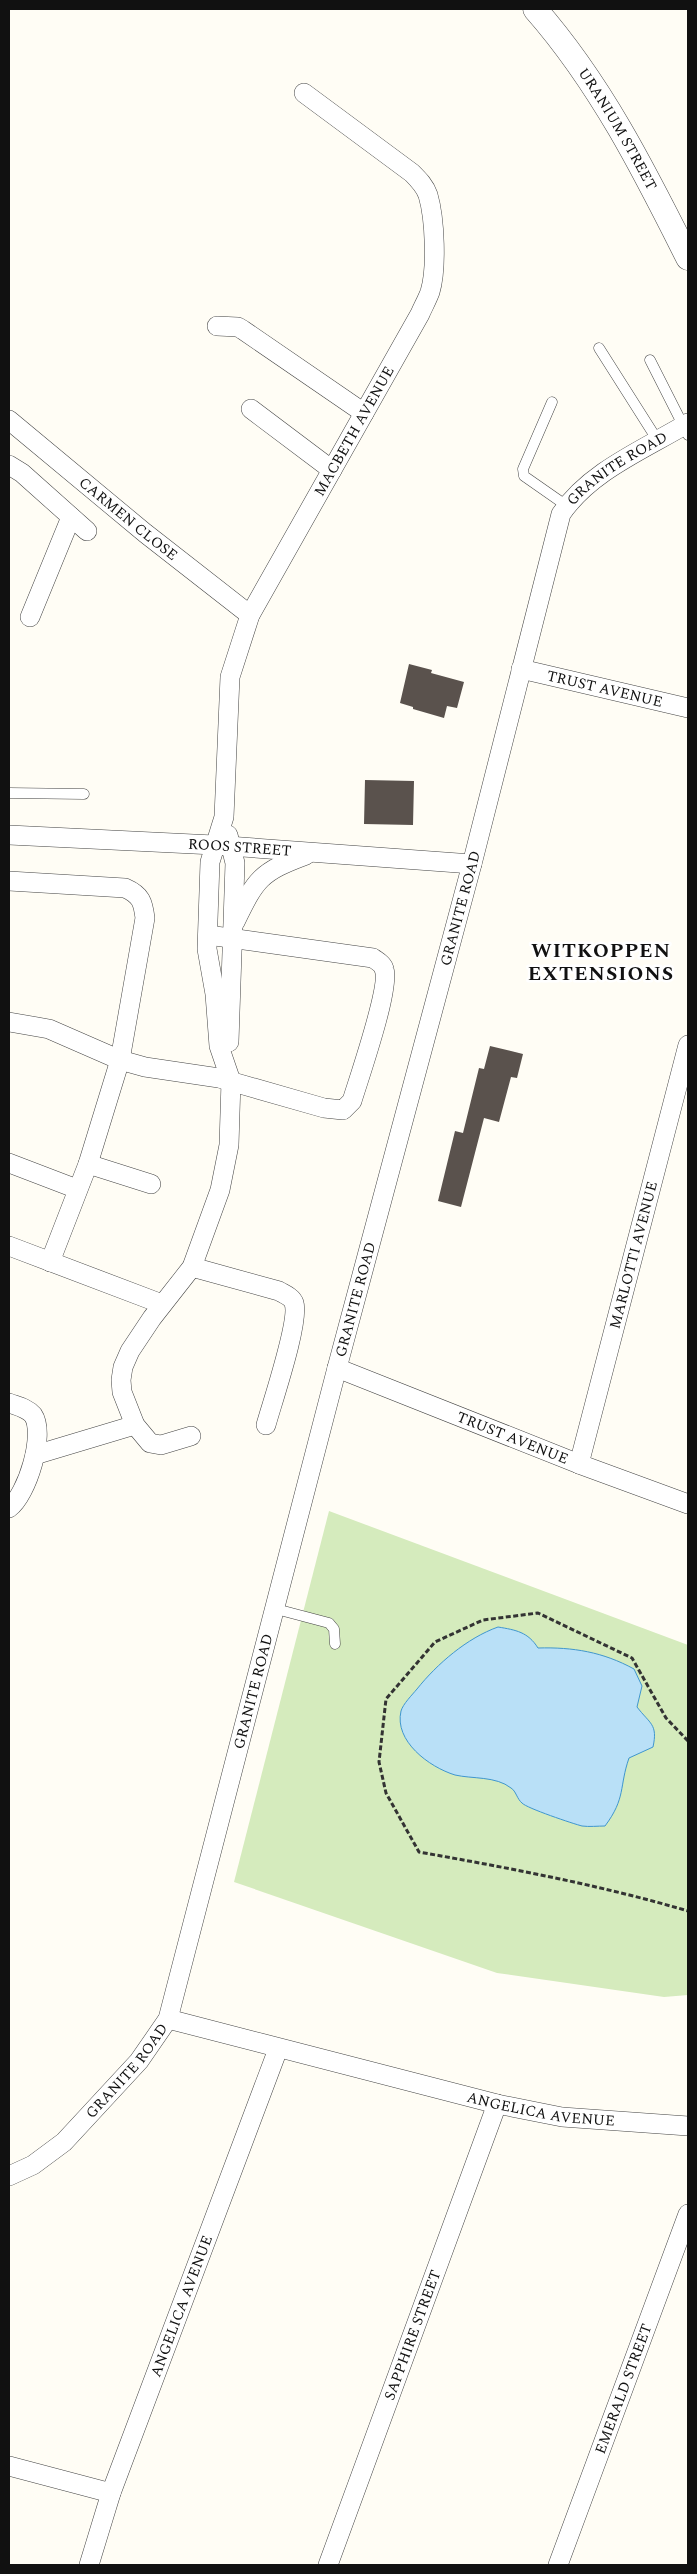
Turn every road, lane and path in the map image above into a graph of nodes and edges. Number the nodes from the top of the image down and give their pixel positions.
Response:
1 (535, 9) edge
2 (304, 93) dead end
3 (688, 258) edge
4 (217, 326) dead end
5 (599, 348) dead end
6 (650, 360) dead end
7 (552, 402) dead end
8 (251, 409) dead end
9 (364, 413) junction
10 (9, 420) edge
11 (687, 428) edge
12 (658, 441) junction
13 (10, 470) edge
14 (332, 470) junction
15 (567, 506) junction
16 (71, 517) junction
17 (87, 531) dead end
18 (250, 615) junction
19 (30, 617) dead end
20 (521, 669) junction
21 (688, 708) edge
22 (9, 793) edge
23 (84, 794) dead end
24 (9, 835) edge
25 (222, 846) junction
26 (311, 853) junction
27 (472, 864) junction
28 (9, 881) edge
29 (234, 932) junction
30 (208, 935) junction
31 (9, 1022) edge
32 (688, 1045) edge
33 (120, 1060) junction
34 (225, 1060) junction
35 (231, 1081) junction
36 (9, 1163) edge
37 (88, 1164) junction
38 (151, 1184) dead end
39 (77, 1189) junction
40 (9, 1246) edge
41 (50, 1262) junction
42 (192, 1267) junction
43 (162, 1304) junction
44 (337, 1368) junction
45 (9, 1403) edge
46 (135, 1425) junction
47 (266, 1425) dead end
48 (191, 1436) dead end
49 (35, 1455) junction
50 (579, 1464) junction
51 (688, 1504) edge
52 (9, 1508) edge
53 (276, 1609) junction
54 (335, 1644) dead end
55 (688, 1742) edge
56 (688, 1911) edge
57 (168, 2019) junction
58 (278, 2049) junction
59 (498, 2104) junction
60 (688, 2126) edge
61 (9, 2176) edge
62 (688, 2214) edge
63 (9, 2466) edge
64 (111, 2493) junction
65 (89, 2565) edge
66 (328, 2565) edge
67 (558, 2565) edge

1 - 3 street, URANIUM STREET
2 - 9 street, MACBETH AVENUE
4 - 9 street
5 - 12 lane
6 - 11 lane
7 - 15 lane
8 - 14 street
9 - 14 street, MACBETH AVENUE
10 - 18 street, CARMEN CLOSE
11 - 12 street, GRANITE ROAD
12 - 15 street, GRANITE ROAD
13 - 16 street
14 - 18 street, MACBETH AVENUE
15 - 20 street, GRANITE ROAD
16 - 17 street
16 - 19 street
18 - 25 street, MACBETH AVENUE
20 - 21 street, TRUST AVENUE
20 - 27 street, GRANITE ROAD
22 - 23 lane
24 - 25 street, ROOS STREET
25 - 26 street, ROOS STREET
25 - 29 street
25 - 30 street, MACBETH AVENUE
26 - 27 street, ROOS STREET
26 - 29 street
27 - 44 street, GRANITE ROAD
28 - 33 street
29 - 30 street
29 - 34 street
29 - 35 street
30 - 34 street, MACBETH AVENUE
31 - 33 street
32 - 50 street, MARLOTTI AVENUE
33 - 35 street
33 - 37 street
34 - 35 street, MACBETH AVENUE
35 - 42 street, MACBETH AVENUE
36 - 39 street
37 - 38 street
37 - 39 street
39 - 41 street
40 - 41 street
41 - 43 street
42 - 43 street, MACBETH AVENUE
42 - 47 street
43 - 46 street, MACBETH AVENUE
44 - 50 street, TRUST AVENUE
44 - 53 street, GRANITE ROAD
45 - 49 street
46 - 48 street
46 - 49 street
49 - 52 street
50 - 51 street, TRUST AVENUE
53 - 54 lane
53 - 57 street, GRANITE ROAD
55 - 56 path
57 - 58 street, ANGELICA AVENUE
57 - 61 street, GRANITE ROAD
58 - 59 street, ANGELICA AVENUE
58 - 64 street, ANGELICA AVENUE
59 - 60 street, ANGELICA AVENUE
59 - 66 street, SAPPHIRE STREET
62 - 67 street, EMERALD STREET
63 - 64 street
64 - 65 street, ANGELICA AVENUE

